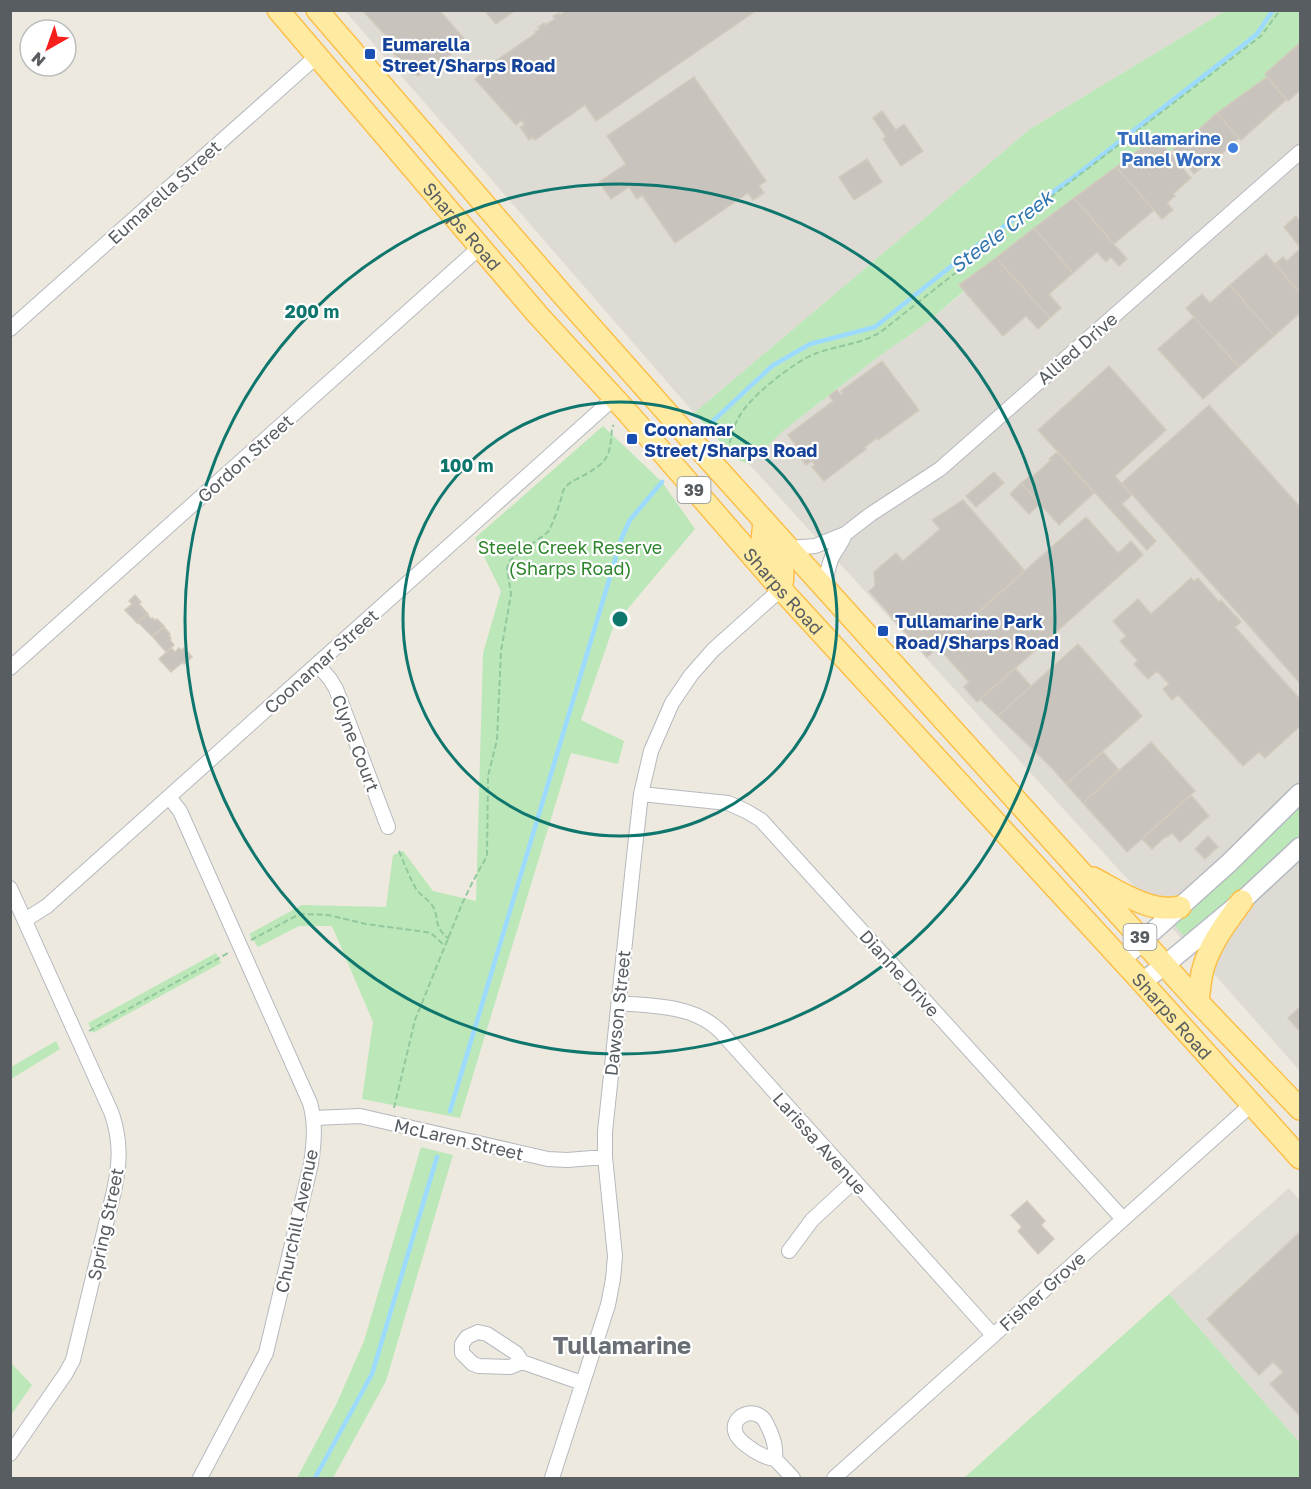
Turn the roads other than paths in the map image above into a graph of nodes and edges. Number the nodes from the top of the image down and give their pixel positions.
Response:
1 (278, 10) edge
2 (317, 10) edge
3 (317, 56) junction
4 (1300, 152) edge
5 (479, 248) junction
6 (561, 293) junction
7 (538, 315) junction
8 (10, 329) edge
9 (621, 406) junction
10 (764, 522) junction
11 (845, 534) junction
12 (789, 548) junction
13 (824, 588) junction
14 (781, 589) junction
15 (317, 664) junction
16 (10, 668) edge
17 (1300, 793) edge
18 (641, 794) junction
19 (169, 797) junction
20 (388, 827) dead end
21 (1300, 847) edge
22 (1082, 872) junction
23 (10, 888) edge
24 (1242, 902) junction
25 (1180, 907) junction
26 (25, 920) junction
27 (1143, 941) junction
28 (1121, 960) junction
29 (1165, 965) junction
30 (1142, 982) junction
31 (1198, 1002) junction
32 (619, 1003) junction
33 (1252, 1104) junction
34 (1300, 1109) edge
35 (314, 1118) junction
36 (605, 1157) junction
37 (1300, 1158) edge
38 (854, 1181) junction
39 (1123, 1220) junction
40 (789, 1251) dead end
41 (993, 1335) junction
42 (522, 1362) dead end
43 (582, 1383) junction
44 (10, 1454) edge
45 (775, 1459) dead end
46 (200, 1479) edge
47 (552, 1479) edge
48 (794, 1479) edge
49 (834, 1479) edge

1 - 3 main road, Sharps Road / 39
2 - 6 main road, Sharps Road / 39
3 - 5 main road, Sharps Road / 39
3 - 8 street, Eumarella Street
4 - 11 street, Allied Drive
5 - 7 main road, Sharps Road / 39
5 - 16 street, Gordon Street
6 - 7 main road
6 - 10 main road, Sharps Road / 39
7 - 9 main road, Sharps Road / 39
9 - 14 main road, Sharps Road / 39
9 - 15 street, Coonamar Street
10 - 12 main road, Sharps Road / 39
10 - 14 main road
11 - 12 street, Allied Drive
11 - 13 street, Allied Drive
12 - 13 main road, Sharps Road / 39
13 - 22 main road, Sharps Road / 39
14 - 18 street, Dawson Street
14 - 28 main road, Sharps Road / 39
15 - 19 street, Coonamar Street
15 - 20 street, Clyne Court
17 - 25 street
18 - 32 street, Dawson Street
18 - 39 street, Dianne Drive
19 - 26 street, Coonamar Street
19 - 35 street, Churchill Avenue
21 - 24 street
22 - 25 main road
22 - 27 main road, Sharps Road / 39
23 - 26 street, Spring Street
24 - 29 street
24 - 31 main road
25 - 27 street
26 - 44 street, Spring Street
27 - 28 street
27 - 29 main road, Sharps Road / 39
28 - 30 main road, Sharps Road / 39
29 - 30 street
29 - 31 main road, Sharps Road / 39
30 - 33 main road, Sharps Road / 39
31 - 34 main road, Sharps Road / 39
32 - 36 street, Dawson Street
32 - 38 street, Larissa Avenue
33 - 37 main road, Sharps Road / 39
33 - 39 street, Fisher Grove
35 - 36 street, McLaren Street
35 - 46 street, Churchill Avenue
36 - 43 street, Dawson Street
38 - 40 street
38 - 41 street, Larissa Avenue
39 - 41 street, Fisher Grove
41 - 49 street, Fisher Grove
42 - 43 street
43 - 47 street, Dawson Street
45 - 48 street

